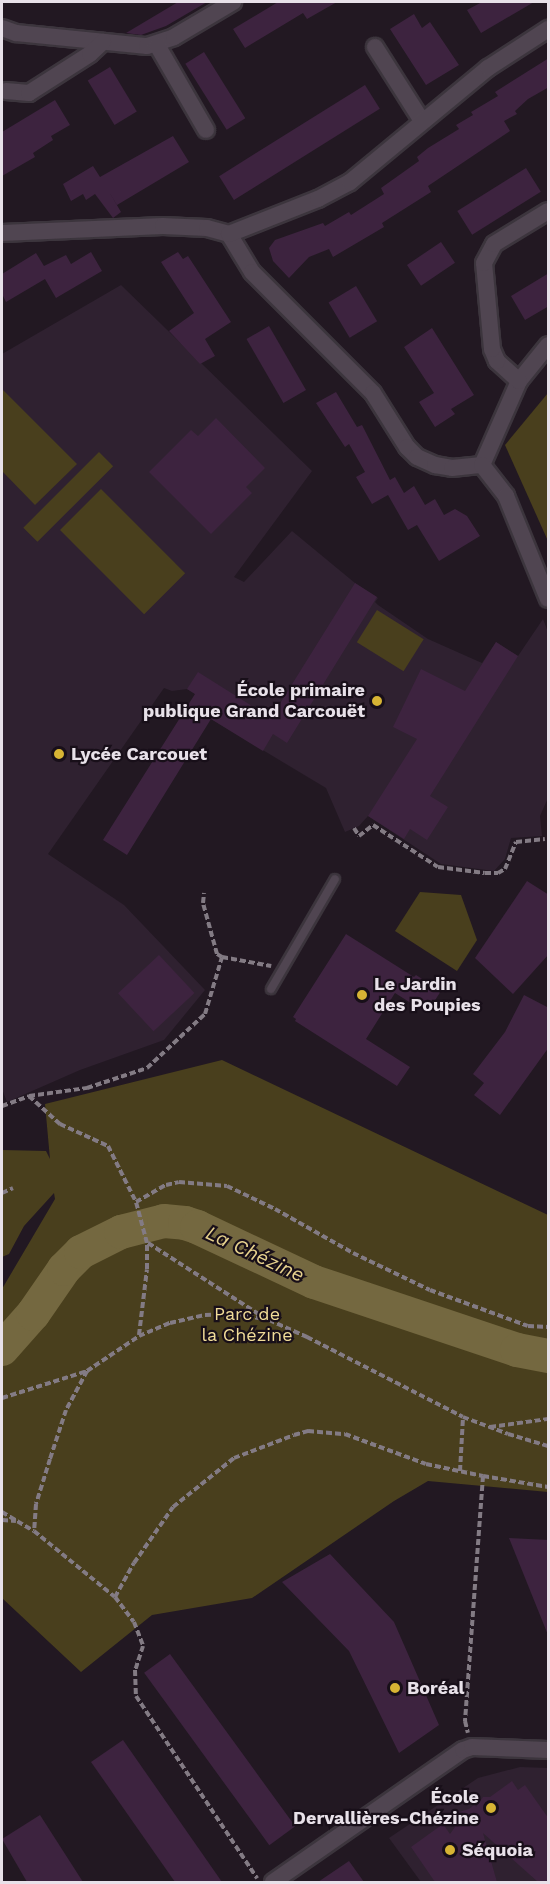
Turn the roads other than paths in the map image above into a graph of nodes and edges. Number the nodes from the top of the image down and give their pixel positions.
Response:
1 (233, 2) edge
2 (2, 28) edge
3 (549, 29) edge
4 (103, 42) junction
5 (157, 45) junction
6 (375, 47) dead end
7 (6, 90) dead end
8 (422, 121) junction
9 (206, 129) dead end
10 (549, 211) edge
11 (2, 233) edge
12 (229, 234) junction
13 (549, 345) edge
14 (519, 381) junction
15 (482, 465) junction
16 (549, 599) edge
17 (334, 879) dead end
18 (271, 989) dead end
19 (549, 1750) edge
20 (273, 1882) edge

1 - 5 street
2 - 4 street
3 - 8 street
4 - 5 street
4 - 7 street
5 - 9 street
6 - 8 street
8 - 12 street
10 - 14 street
11 - 12 street
12 - 15 street
13 - 14 street
14 - 15 street
15 - 16 street
17 - 18 lane
19 - 20 street

